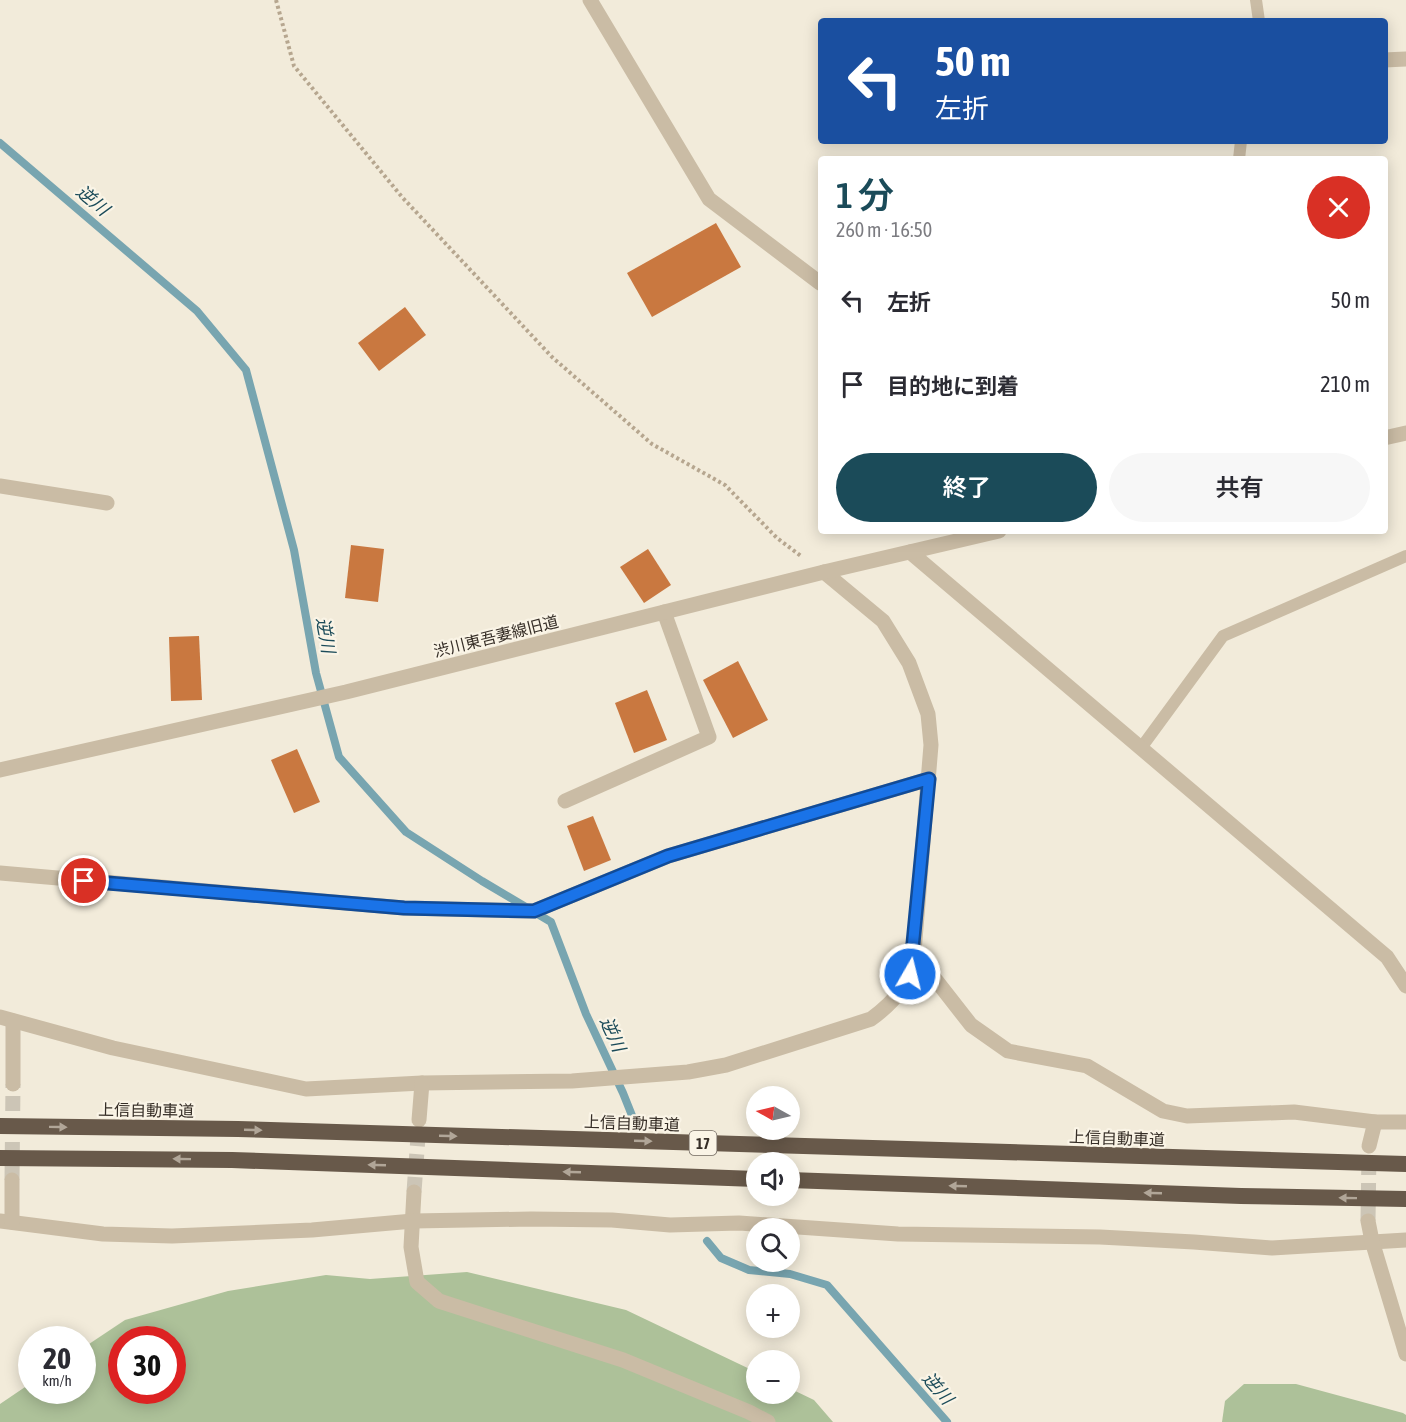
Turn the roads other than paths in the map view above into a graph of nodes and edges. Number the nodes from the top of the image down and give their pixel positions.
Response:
1 (590, 0) edge
2 (1256, 0) edge
3 (1259, 18) edge
4 (1406, 59) edge
5 (1388, 60) edge
6 (818, 282) edge
7 (1406, 433) edge
8 (1388, 437) edge
9 (0, 486) edge
10 (107, 502) dead end
11 (986, 534) edge
12 (910, 552) junction
13 (1406, 556) edge
14 (824, 572) junction
15 (664, 612) junction
16 (1141, 748) junction
17 (0, 770) edge
18 (929, 779) junction
19 (565, 801) dead end
20 (0, 873) edge
21 (914, 952) junction
22 (1406, 986) edge
23 (7, 1019) edge
24 (422, 1083) junction
25 (13, 1084) tunnel mouth
26 (419, 1120) tunnel mouth
27 (1375, 1122) junction
28 (1406, 1122) edge
29 (0, 1126) edge
30 (1369, 1146) tunnel mouth
31 (0, 1158) edge
32 (1406, 1164) edge
33 (746, 1179) edge
34 (12, 1180) tunnel mouth
35 (800, 1180) edge
36 (414, 1192) tunnel mouth
37 (1406, 1199) edge
38 (6, 1221) edge
39 (413, 1221) junction
40 (1368, 1221) tunnel mouth
41 (1406, 1240) edge
42 (1372, 1241) junction
43 (1406, 1354) edge
44 (768, 1422) edge

1 - 6 street
2 - 3 lane
4 - 5 street
7 - 8 street
9 - 10 street
11 - 12 street, 渋川東吾妻線旧道
12 - 14 street, 渋川東吾妻線旧道
12 - 16 street
13 - 16 lane
14 - 15 street, 渋川東吾妻線旧道
14 - 18 street
15 - 17 street, 渋川東吾妻線旧道
15 - 19 street
16 - 22 street
18 - 20 street
18 - 21 street
21 - 24 street
21 - 27 street
23 - 24 street
23 - 25 street
24 - 26 street
27 - 28 street
27 - 30 street
29 -> 32 highway, 上信自動車道 / 17
33 -> 31 highway, 17
34 - 38 street
37 -> 35 highway
36 - 39 street
38 - 39 street
39 - 42 street
39 - 44 street
40 - 42 street
41 - 42 street
42 - 43 street

